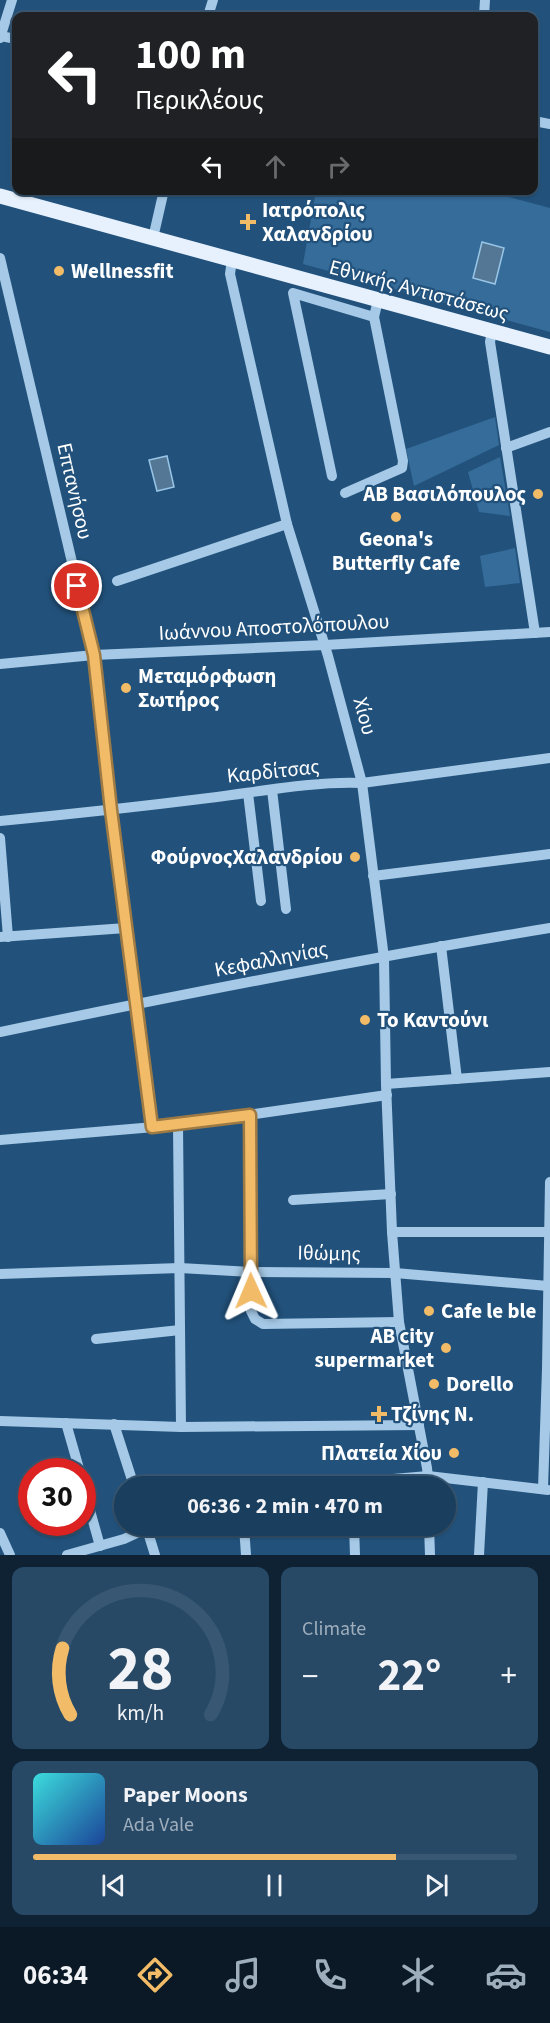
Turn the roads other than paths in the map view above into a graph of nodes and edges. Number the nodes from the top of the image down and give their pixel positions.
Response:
1 (12, 0) edge
2 (0, 37) edge
3 (163, 195) edge
4 (0, 196) edge
5 (153, 238) junction
6 (0, 258) edge
7 (232, 260) junction
8 (298, 278) junction
9 (293, 293) junction
10 (378, 300) junction
11 (374, 316) junction
12 (492, 331) junction
13 (550, 347) edge
14 (550, 432) edge
15 (506, 448) junction
16 (332, 476) dead end
17 (345, 492) dead end
18 (287, 524) junction
19 (117, 581) dead end
20 (550, 632) edge
21 (535, 633) junction
22 (325, 645) junction
23 (94, 655) junction
24 (0, 664) edge
25 (550, 758) edge
26 (362, 783) junction
27 (272, 790) junction
28 (248, 793) junction
29 (111, 810) junction
30 (0, 821) edge
31 (0, 838) edge
32 (550, 854) edge
33 (373, 876) junction
34 (261, 900) dead end
35 (286, 909) dead end
36 (126, 928) junction
37 (550, 928) edge
38 (4, 937) edge
39 (441, 946) junction
40 (384, 958) junction
41 (136, 1004) junction
42 (0, 1032) edge
43 (550, 1072) edge
44 (457, 1079) junction
45 (386, 1090) junction
46 (250, 1115) junction
47 (178, 1125) junction
48 (152, 1127) junction
49 (0, 1140) edge
50 (550, 1182) edge
51 (391, 1194) junction
52 (293, 1200) dead end
53 (392, 1232) junction
54 (549, 1232) edge
55 (180, 1268) junction
56 (251, 1272) junction
57 (395, 1273) junction
58 (0, 1274) edge
59 (548, 1286) junction
60 (399, 1322) junction
61 (180, 1330) junction
62 (96, 1339) dead end
63 (549, 1369) edge
64 (548, 1399) edge
65 (0, 1421) edge
66 (66, 1423) junction
67 (114, 1425) junction
68 (419, 1425) junction
69 (181, 1427) junction
70 (76, 1458) edge
71 (547, 1461) edge
72 (131, 1476) edge
73 (427, 1476) edge
74 (456, 1482) edge
75 (483, 1482) junction
76 (546, 1490) edge
77 (96, 1532) edge
78 (0, 1533) edge
79 (130, 1536) edge
80 (150, 1536) edge
81 (245, 1536) edge
82 (354, 1536) edge
83 (429, 1536) edge
84 (100, 1546) junction
85 (83, 1553) edge
86 (10, 1555) edge
87 (68, 1555) edge
88 (155, 1555) edge
89 (246, 1555) edge
90 (355, 1555) edge
91 (430, 1555) edge
92 (479, 1555) edge

1 - 2 street
3 - 5 street
4 - 5 main road, Εθνικής Αντιστάσεως
5 - 7 main road, Εθνικής Αντιστάσεως
6 - 23 street, Επτανήσου
7 - 8 main road, Εθνικής Αντιστάσεως
7 - 18 street, Χίου
8 - 9 street
8 - 10 main road, Εθνικής Αντιστάσεως
9 - 11 street
9 - 16 street
10 - 11 street
10 - 12 main road, Εθνικής Αντιστάσεως
11 - 17 street
12 - 13 main road, Εθνικής Αντιστάσεως
12 - 15 street
14 - 15 street
15 - 21 street
18 - 19 street
18 - 22 street, Χίου
20 - 21 street, Ιωάννου Αποστολόπουλου
21 - 22 street, Ιωάννου Αποστολόπουλου
22 - 23 street, Ιωάννου Αποστολόπουλου
22 - 26 street, Χίου
23 - 24 street, Ιωάννου Αποστολόπουλου
23 - 29 street, Επτανήσου
25 - 26 street, Καρδίτσας
26 - 27 street, Καρδίτσας
26 - 33 street, Χίου
27 - 28 street, Καρδίτσας
27 - 35 street
28 - 29 street, Καρδίτσας
28 - 34 street
29 - 30 street, Καρδίτσας
29 - 36 street, Επτανήσου
31 - 38 street
32 - 33 street
33 - 40 street, Χίου
36 - 38 street
36 - 41 street, Επτανήσου
37 - 39 street, Κεφαλληνίας
39 - 40 street, Κεφαλληνίας
39 - 44 street
40 - 41 street, Κεφαλληνίας
40 - 45 street, Χίου
41 - 42 street, Κεφαλληνίας
41 - 48 street, Επτανήσου
43 - 44 street
44 - 45 street
45 - 46 street
45 - 51 street, Χίου
46 - 47 street
46 - 56 street
47 - 48 street
47 - 55 street
48 - 49 street
50 - 54 street
51 - 52 street
51 - 53 street, Χίου
53 - 54 street
53 - 57 street, Χίου
54 - 59 street
55 - 56 street, Ιθώμης
55 - 58 street, Ιθώμης
55 - 61 street
56 - 57 street, Ιθώμης
56 - 60 street
57 - 59 street, Ιθώμης
57 - 60 street, Χίου
59 - 63 street
60 - 68 street, Χίου
61 - 62 street
61 - 69 street
63 - 64 street
64 - 71 street
65 - 66 street
66 - 67 street
66 - 70 street
67 - 69 street
67 - 72 street
68 - 69 street
68 - 73 street, Χίου
71 - 76 street
74 - 75 street
75 - 76 street
75 - 92 street
77 - 84 street
78 - 86 street
79 - 84 street
80 - 88 street
81 - 89 street
82 - 90 street
83 - 91 street
84 - 85 street
85 - 87 street

